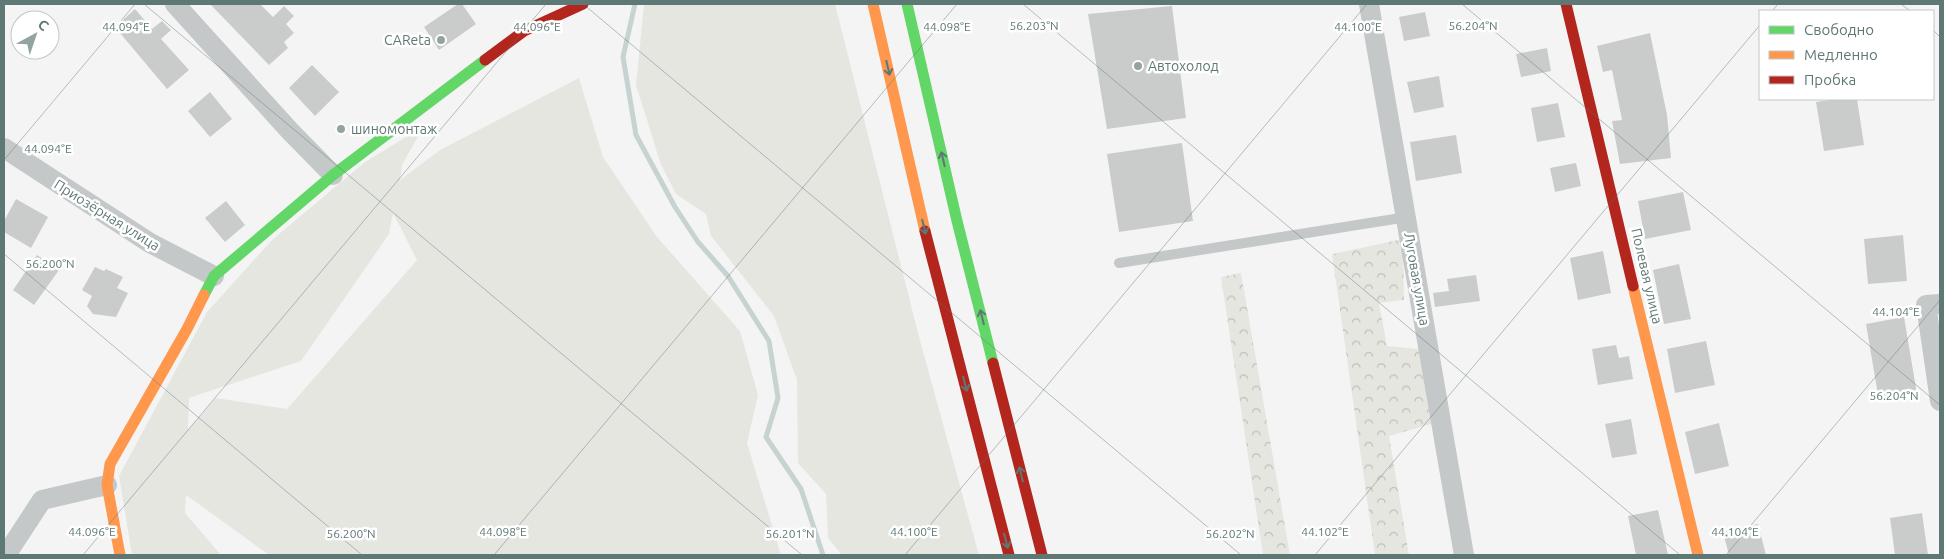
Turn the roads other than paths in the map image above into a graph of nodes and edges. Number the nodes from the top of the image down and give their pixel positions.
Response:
1 (175, 4) edge
2 (583, 4) edge
3 (867, 4) edge
4 (873, 4) edge
5 (907, 4) edge
6 (1369, 4) edge
7 (1566, 4) edge
8 (881, 40) junction
9 (4, 148) edge
10 (333, 175) junction
11 (1407, 217) junction
12 (1119, 263) dead end
13 (214, 276) junction
14 (1933, 304) edge
15 (1940, 400) edge
16 (107, 485) junction
17 (6, 555) edge
18 (120, 555) edge
19 (1009, 555) edge
20 (1042, 555) edge
21 (1464, 555) edge
22 (1698, 555) edge

1 - 10 street
2 - 10 street
3 - 8 street
4 - 8 street
20 -> 5 street
6 - 11 street, Луговая улица
7 - 22 street, Полевая улица
8 -> 19 street
9 - 13 street, Приозёрная улица
10 - 13 street
11 - 12 lane
11 - 21 street, Луговая улица
13 - 16 street
14 - 15 street
16 - 17 street
16 - 18 street

